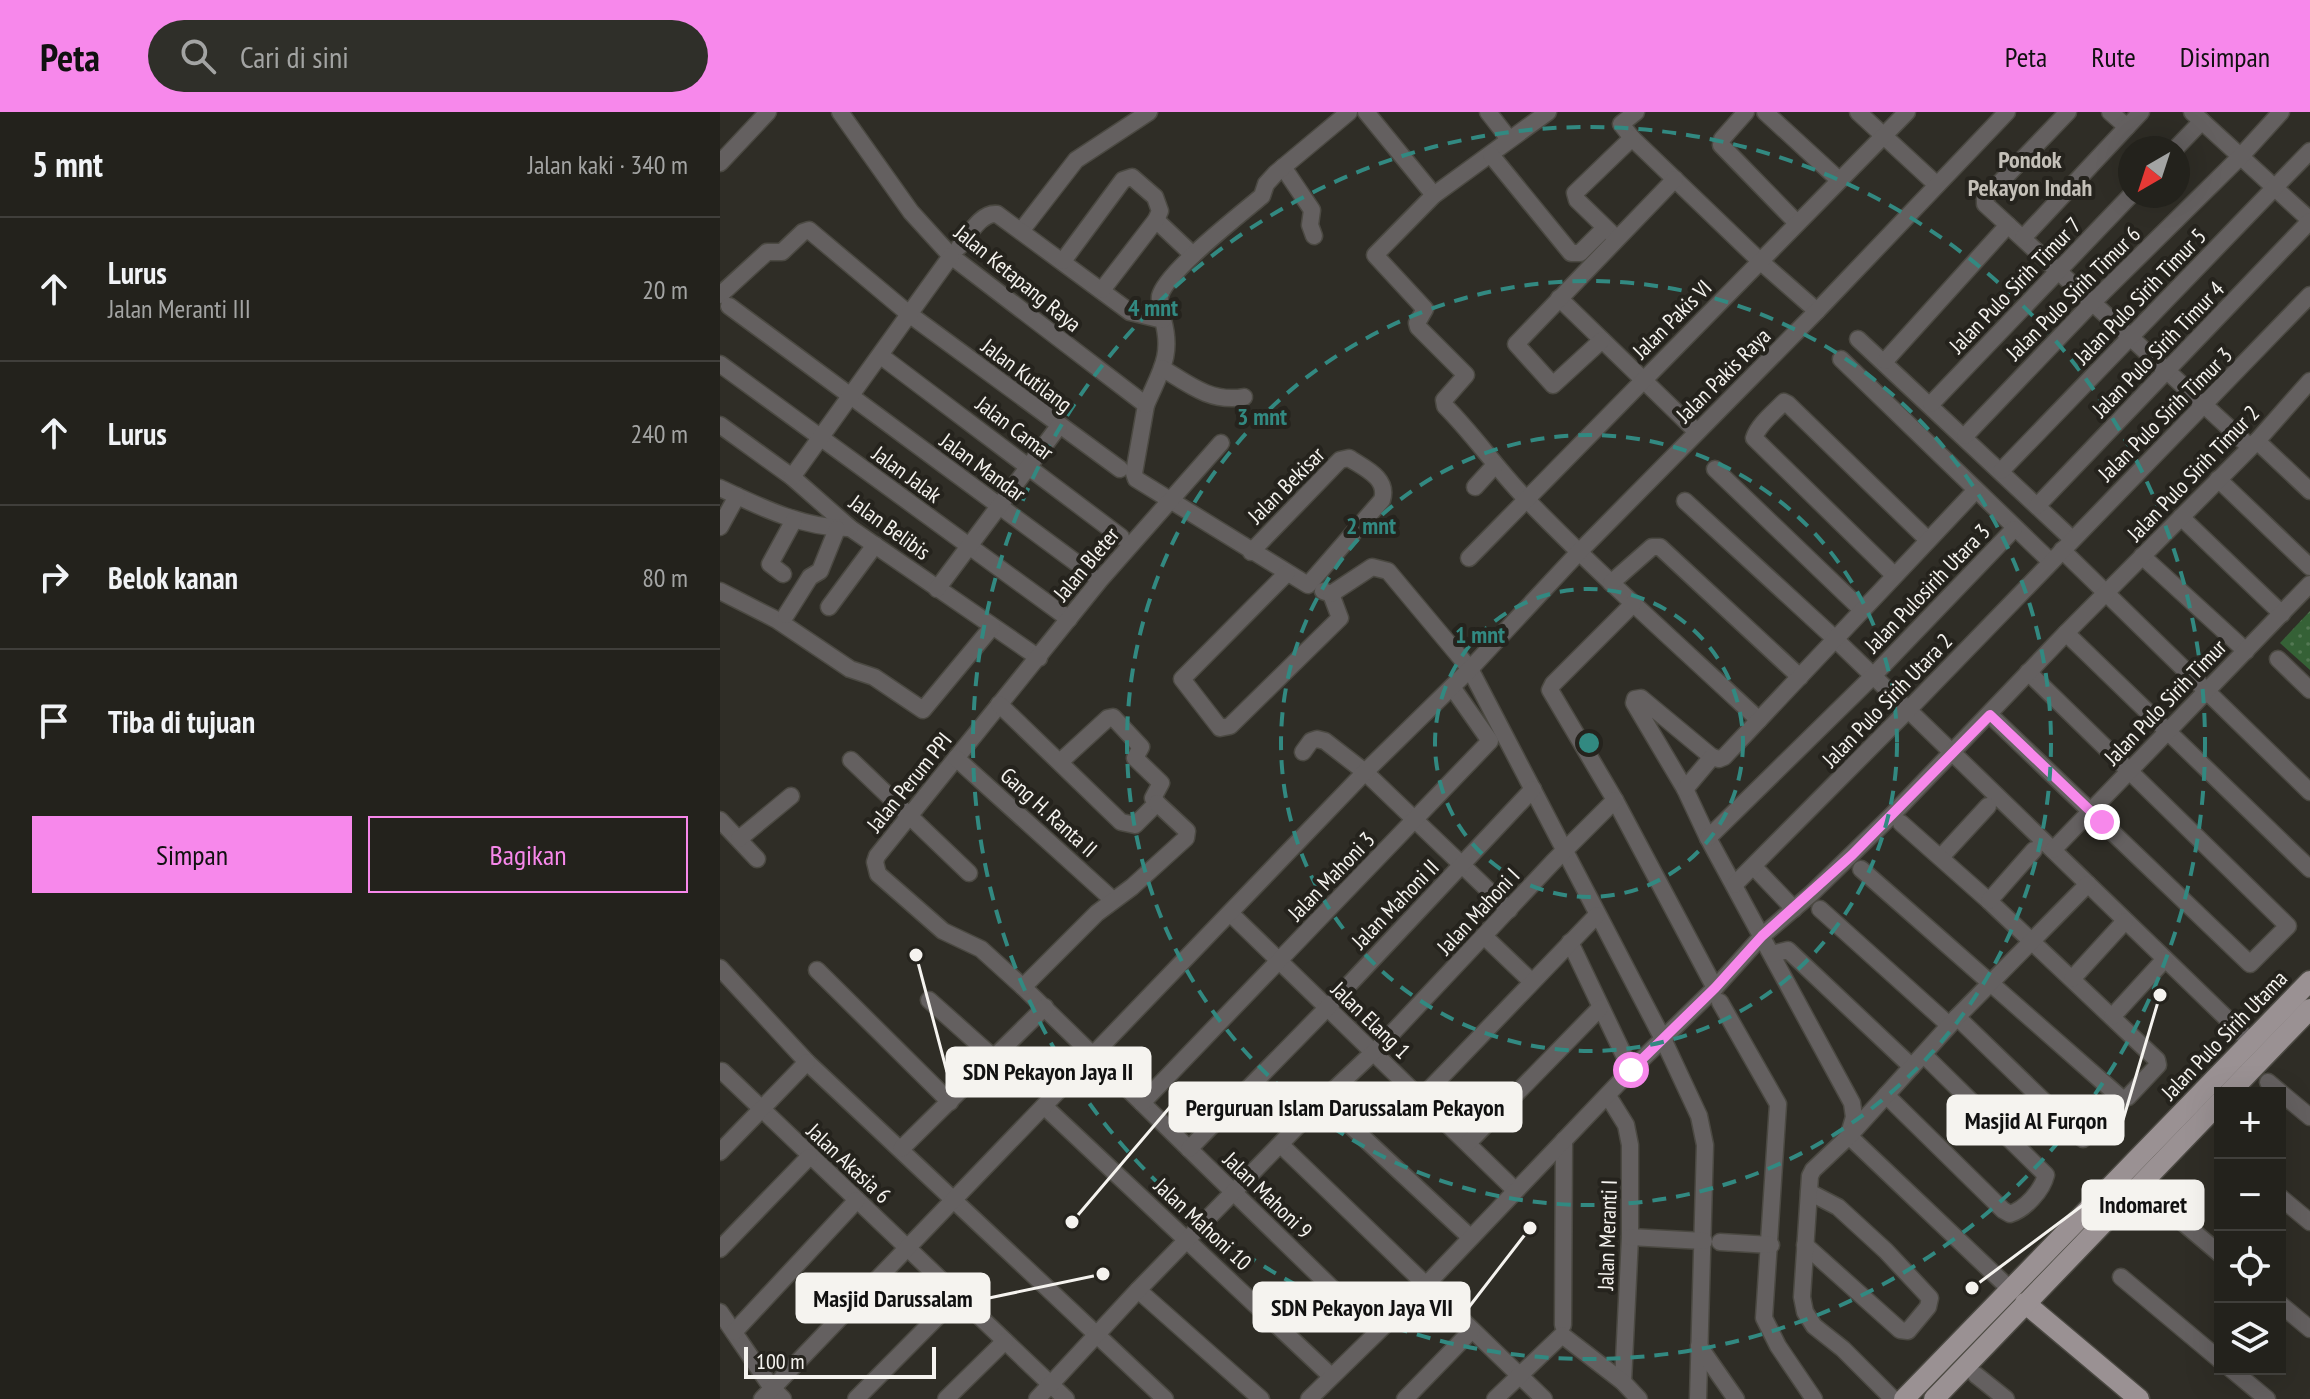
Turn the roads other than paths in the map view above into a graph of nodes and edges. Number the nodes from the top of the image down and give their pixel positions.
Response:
1 (768, 112) edge
2 (840, 112) edge
3 (1149, 112) edge
4 (1349, 112) edge
5 (1366, 112) edge
6 (1488, 112) edge
7 (1548, 112) edge
8 (1636, 112) edge
9 (1746, 112) edge
10 (1765, 112) edge
11 (1858, 112) edge
12 (1907, 112) edge
13 (2007, 112) edge
14 (2068, 112) edge
15 (2110, 112) edge
16 (2141, 112) edge
17 (2281, 112) edge
18 (2197, 117) edge
19 (2127, 127) junction
20 (2184, 136) edge
21 (1884, 137) junction
22 (1632, 138) junction
23 (1509, 139) junction
24 (2310, 151) edge
25 (1491, 155) junction
26 (2241, 156) junction
27 (720, 163) edge
28 (1283, 167) junction
29 (1675, 179) junction
30 (1839, 180) junction
31 (1937, 185) junction
32 (2275, 188) junction
33 (1434, 195) junction
34 (2118, 208) edge
35 (1156, 220) junction
36 (2310, 221) edge
37 (1797, 223) junction
38 (2008, 225) junction
39 (1605, 228) junction
40 (1021, 231) junction
41 (1314, 236) dead end
42 (2023, 238) junction
43 (1619, 240) junction
44 (955, 252) junction
45 (1193, 255) junction
46 (1063, 261) junction
47 (1760, 261) junction
48 (2059, 270) junction
49 (1102, 290) junction
50 (2310, 295) edge
51 (1559, 298) junction
52 (724, 300) edge
53 (2093, 302) junction
54 (1817, 311) junction
55 (909, 314) junction
56 (1163, 320) junction
57 (1858, 339) dead end
58 (2130, 339) junction
59 (1602, 340) junction
60 (881, 356) junction
61 (1841, 359) dead end
62 (1885, 361) junction
63 (720, 364) edge
64 (1162, 368) junction
65 (2168, 372) junction
66 (1643, 378) junction
67 (2307, 391) edge
68 (850, 396) junction
69 (1244, 397) dead end
70 (1931, 404) junction
71 (1146, 405) junction
72 (2204, 406) junction
73 (720, 425) edge
74 (1059, 426) junction
75 (1697, 432) junction
76 (1965, 436) junction
77 (819, 438) junction
78 (1221, 443) dead end
79 (2253, 444) junction
80 (1495, 465) junction
81 (1028, 466) junction
82 (1715, 469) dead end
83 (1127, 471) junction
84 (2001, 471) junction
85 (792, 477) junction
86 (2218, 479) junction
87 (1475, 487) dead end
88 (720, 488) edge
89 (1975, 491) junction
90 (2310, 491) edge
91 (737, 496) junction
92 (1526, 500) junction
93 (1170, 501) junction
94 (1685, 501) dead end
95 (999, 506) junction
96 (2037, 506) junction
97 (2181, 517) junction
98 (794, 520) junction
99 (720, 527) edge
100 (844, 528) junction
101 (2014, 529) junction
102 (1121, 537) dead end
103 (1928, 540) junction
104 (875, 545) junction
105 (969, 546) junction
106 (2061, 550) junction
107 (1251, 552) junction
108 (1579, 552) junction
109 (2142, 556) junction
110 (1469, 558) dead end
111 (2310, 567) edge
112 (1090, 573) dead end
113 (1287, 573) junction
114 (783, 574) dead end
115 (1894, 575) junction
116 (1611, 583) junction
117 (2310, 584) edge
118 (1308, 585) junction
119 (937, 589) junction
120 (720, 591) edge
121 (2105, 593) junction
122 (1331, 594) junction
123 (1633, 604) junction
124 (829, 607) dead end
125 (1862, 610) junction
126 (2282, 614) junction
127 (786, 615) dead end
128 (1069, 619) junction
129 (992, 627) junction
130 (2066, 633) junction
131 (1835, 639) junction
132 (2246, 651) junction
133 (1039, 658) junction
134 (2278, 659) dead end
135 (1470, 669) junction
136 (2028, 672) junction
137 (1800, 677) junction
138 (1872, 677) junction
139 (1452, 687) junction
140 (2310, 690) edge
141 (2205, 692) junction
142 (999, 704) junction
143 (1908, 710) junction
144 (1990, 715) junction
145 (1759, 720) junction
146 (2168, 731) junction
147 (1303, 752) dead end
148 (1952, 753) junction
149 (1712, 757) junction
150 (956, 758) junction
151 (851, 760) dead end
152 (1060, 762) junction
153 (2130, 770) junction
154 (1365, 772) junction
155 (1533, 789) junction
156 (1685, 789) junction
157 (2310, 792) edge
158 (791, 796) dead end
159 (1615, 800) junction
160 (1157, 803) junction
161 (1988, 806) dead end
162 (2090, 811) junction
163 (909, 818) junction
164 (720, 820) edge
165 (1415, 820) junction
166 (1901, 823) dead end
167 (1708, 838) junction
168 (739, 839) junction
169 (2034, 850) dead end
170 (2053, 850) junction
171 (1564, 852) junction
172 (1941, 857) junction
173 (757, 859) dead end
174 (1462, 865) junction
175 (1754, 867) junction
176 (1861, 869) dead end
177 (2310, 869) edge
178 (969, 873) dead end
179 (2088, 884) junction
180 (1734, 885) junction
181 (1113, 900) junction
182 (1989, 901) junction
183 (1794, 909) junction
184 (1820, 909) dead end
185 (1509, 910) junction
186 (1231, 914) junction
187 (1597, 915) junction
188 (2125, 921) junction
189 (1762, 936) junction
190 (1485, 937) junction
191 (1570, 942) junction
192 (2032, 942) junction
193 (1772, 954) junction
194 (2165, 959) junction
195 (1279, 962) junction
196 (720, 968) edge
197 (817, 970) dead end
198 (2072, 979) junction
199 (2310, 981) edge
200 (1532, 982) junction
201 (1991, 982) junction
202 (1023, 987) junction
203 (1718, 995) junction
204 (929, 1000) dead end
205 (1045, 1007) junction
206 (1327, 1008) junction
207 (1600, 1008) junction
208 (2310, 1009) edge
209 (2112, 1017) junction
210 (1953, 1021) junction
211 (1663, 1039) junction
212 (2251, 1042) junction
213 (1373, 1053) junction
214 (1094, 1054) junction
215 (994, 1058) junction
216 (1918, 1061) junction
217 (807, 1062) junction
218 (1631, 1070) junction
219 (722, 1071) edge
220 (2268, 1082) dead end
221 (2235, 1087) edge
222 (1886, 1095) junction
223 (1608, 1096) junction
224 (1421, 1098) junction
225 (1323, 1100) junction
226 (950, 1102) junction
227 (1142, 1103) junction
228 (1044, 1106) junction
229 (2214, 1108) edge
230 (760, 1110) junction
231 (2310, 1117) edge
232 (1849, 1136) junction
233 (2083, 1139) dead end
234 (1564, 1140) junction
235 (1468, 1143) junction
236 (1281, 1145) junction
237 (901, 1149) junction
238 (1189, 1149) junction
239 (720, 1152) edge
240 (809, 1157) junction
241 (1515, 1190) junction
242 (1809, 1192) junction
243 (1235, 1193) junction
244 (2155, 1199) dead end
245 (857, 1200) junction
246 (953, 1200) junction
247 (2286, 1202) edge
248 (2310, 1222) edge
249 (1470, 1237) junction
250 (1630, 1237) junction
251 (1188, 1239) junction
252 (1712, 1242) junction
253 (1771, 1245) junction
254 (1805, 1245) junction
255 (908, 1247) junction
256 (720, 1249) edge
257 (2214, 1249) edge
258 (2055, 1259) junction
259 (2121, 1277) dead end
260 (1427, 1284) junction
261 (1138, 1290) junction
262 (958, 1296) junction
263 (2018, 1297) junction
264 (2286, 1309) edge
265 (720, 1312) edge
266 (1563, 1325) dead end
267 (2310, 1329) edge
268 (1472, 1330) junction
269 (734, 1332) junction
270 (1377, 1332) junction
271 (1097, 1334) junction
272 (1005, 1341) junction
273 (1699, 1346) junction
274 (2214, 1355) edge
275 (1519, 1374) junction
276 (1976, 1375) dead end
277 (2238, 1375) edge
278 (1331, 1376) junction
279 (1623, 1382) junction
280 (1051, 1384) junction
281 (773, 1395) edge
282 (856, 1399) edge
283 (946, 1399) edge
284 (1037, 1399) edge
285 (1066, 1399) edge
286 (1165, 1399) edge
287 (1261, 1399) edge
288 (1309, 1399) edge
289 (1405, 1399) edge
290 (1495, 1399) edge
291 (1544, 1399) edge
292 (1639, 1399) edge
293 (1698, 1399) edge
294 (1736, 1399) edge
295 (1814, 1399) edge
296 (1893, 1399) edge
297 (1904, 1399) edge
298 (1934, 1399) edge
299 (2006, 1399) edge
300 (2139, 1399) edge
301 (2267, 1399) edge

1 - 27 street
2 - 44 street, Jalan Ketapang Raya
3 - 40 street
4 - 28 street
5 - 33 street
6 - 23 street
7 - 23 street
8 - 22 street
9 - 37 street
10 - 30 street
11 - 21 street
12 - 21 street, Jalan Pakis VI
13 - 31 street, Jalan Pakis Raya
14 - 38 street
15 - 19 street
16 - 19 street
17 - 26 street, Jalan Pulo Sirih Timur 6
18 - 20 street
18 - 26 street
19 - 42 street
21 - 30 street, Jalan Pakis VI
21 - 31 street
22 - 29 street
22 - 39 street
23 - 25 street
24 - 32 street, Jalan Pulo Sirih Timur 5
25 - 33 street
25 - 39 street
26 - 32 street
26 - 53 street, Jalan Pulo Sirih Timur 6
28 - 41 street
28 - 45 street
29 - 43 street
29 - 47 street
30 - 37 street, Jalan Pakis VI
31 - 54 street, Jalan Pakis Raya
32 - 36 street
32 - 58 street, Jalan Pulo Sirih Timur 5
33 - 80 street
34 - 48 street, Jalan Pulo Sirih Timur 7
35 - 45 street
35 - 46 street
35 - 49 street
36 - 65 street, Jalan Pulo Sirih Timur 4
37 - 47 street, Jalan Pakis VI
38 - 42 street
38 - 62 street
39 - 43 street
40 - 44 street
40 - 46 street
42 - 48 street
43 - 51 street
44 - 55 street
44 - 71 street, Jalan Ketapang Raya
45 - 56 street
46 - 49 street
47 - 54 street
47 - 66 street, Jalan Pakis VI
48 - 53 street
48 - 70 street, Jalan Pulo Sirih Timur 7
49 - 56 street
50 - 72 street, Jalan Pulo Sirih Timur 3
51 - 59 street
51 - 59 street
52 - 55 street, Jalan Kutilang
52 - 68 street, Jalan Mandar
53 - 58 street
53 - 76 street, Jalan Pulo Sirih Timur 6
54 - 75 street, Jalan Pakis Raya
55 - 60 street
55 - 74 street, Jalan Kutilang
56 - 64 street
57 - 62 street
58 - 65 street
58 - 84 street, Jalan Pulo Sirih Timur 5
59 - 66 street
60 - 68 street
60 - 81 street, Jalan Camar
61 - 89 street
62 - 70 street
63 - 77 street, Jalan Jalak
64 - 69 street
64 - 71 street
65 - 72 street
65 - 96 street, Jalan Pulo Sirih Timur 4
66 - 75 street
66 - 92 street, Jalan Pakis VI
67 - 79 street, Jalan Pulo Sirih Timur 2
68 - 77 street
68 - 95 street, Jalan Mandar
70 - 76 street
71 - 83 street
72 - 79 street
72 - 106 street, Jalan Pulo Sirih Timur 3
73 - 85 street, Jalan Belibis
74 - 81 street
74 - 83 street, Jalan Kutilang
75 - 108 street, Jalan Pakis Raya
76 - 84 street
77 - 85 street
77 - 105 street, Jalan Jalak
78 - 93 street, Jalan Bleter
79 - 86 street, Jalan Pulo Sirih Timur 2
79 - 90 street
80 - 87 street
80 - 92 street
81 - 95 street
81 - 102 street, Jalan Camar
82 - 125 street
83 - 93 street, Jalan Kutilang
84 - 96 street
85 - 100 street, Jalan Belibis
86 - 97 street, Jalan Pulo Sirih Timur 2
86 - 111 street
88 - 91 street
89 - 101 street
89 - 103 street
91 - 98 street
91 - 99 street
92 - 108 street
92 - 110 street, Jalan Pakis VI
93 - 107 street, Jalan Kutilang
93 - 128 street, Jalan Bleter
94 - 131 street
95 - 105 street
95 - 112 street, Jalan Mandar
96 - 106 street
97 - 109 street, Jalan Pulo Sirih Timur 2
97 - 126 street
98 - 100 street
98 - 114 street
100 - 104 street, Jalan Belibis
100 - 127 street
101 - 106 street
101 - 138 street, Jalan Pulosirih Utara 3
103 - 115 street
103 - 115 street
104 - 119 street, Jalan Belibis
104 - 124 street
105 - 119 street
105 - 128 street, Jalan Jalak
106 - 121 street
106 - 143 street, Jalan Pulo Sirih Utara 2
107 - 113 street, Jalan Kutilang
107 - 118 street, Jalan Bekisar
108 - 116 street
108 - 135 street, Jalan Pakis Raya
109 - 121 street, Jalan Pulo Sirih Timur 2
109 - 132 street
113 - 118 street
113 - 122 street
115 - 125 street
116 - 123 street
116 - 137 street
117 - 126 street, Jalan Pulo Sirih Timur
118 - 122 street
119 - 129 street, Jalan Belibis
120 - 129 street
121 - 130 street, Jalan Pulo Sirih Timur 2
121 - 141 street
122 - 135 street
123 - 145 street
123 - 159 street
125 - 131 street
126 - 132 street, Jalan Pulo Sirih Timur
128 - 133 street, Jalan Bleter
129 - 133 street, Jalan Belibis
130 - 136 street, Jalan Pulo Sirih Timur 2
130 - 146 street
131 - 137 street
131 - 138 street
132 - 141 street, Jalan Pulo Sirih Timur
133 - 142 street, Jalan Perum PPI
134 - 140 street
135 - 139 street, Jalan Pakis Raya
135 - 155 street
136 - 144 street, Jalan Pulo Sirih Timur 2
136 - 153 street
137 - 145 street
138 - 143 street
138 - 167 street, Jalan Pulosirih Utara 3
139 - 154 street, Jalan Pakis Raya
139 - 165 street, Jalan Mahoni 3
141 - 146 street, Jalan Pulo Sirih Timur
141 - 157 street
142 - 150 street, Jalan Perum PPI
142 - 152 street
143 - 148 street
143 - 175 street, Jalan Pulo Sirih Utara 2
144 - 148 street, Jalan Pulo Sirih Timur 2
144 - 162 street
145 - 149 street
146 - 153 street, Jalan Pulo Sirih Timur
146 - 177 street
147 - 154 street
148 - 170 street
148 - 183 street, Jalan Pulo Sirih Timur 2
149 - 156 street
149 - 156 street
150 - 163 street, Jalan Perum PPI
150 - 181 street, Gang H. Ranta II
151 - 163 street
152 - 160 street
152 - 160 street
153 - 162 street, Jalan Pulo Sirih Timur
153 - 162 street
154 - 165 street
154 - 186 street, Jalan Pakis Raya
155 - 171 street
155 - 174 street, Jalan Mahoni II
156 - 167 street
158 - 168 street
159 - 171 street, Jalan Mahoni I
159 - 203 street
160 - 181 street
161 - 172 street
162 - 170 street, Jalan Pulo Sirih Timur
163 - 178 street
163 - 202 street, Jalan Perum PPI
164 - 168 street
165 - 174 street
165 - 195 street, Jalan Mahoni 3
166 - 172 street
167 - 180 street
168 - 173 street
169 - 182 street
170 - 179 street
171 - 185 street, Jalan Mahoni I
171 - 187 street
172 - 182 street
174 - 185 street
174 - 206 street, Jalan Mahoni II
175 - 180 street, Jalan Pulo Sirih Utara 2
175 - 183 street
176 - 201 street
179 - 188 street
179 - 192 street
180 - 189 street
181 - 202 street
182 - 192 street
183 - 189 street, Jalan Pulo Sirih Timur 2
184 - 210 street
185 - 190 street, Jalan Mahoni I
186 - 195 street, Jalan Elang 1
186 - 214 street, Jalan Pakis Raya
187 - 191 street
187 - 211 street
188 - 194 street
188 - 198 street
189 - 193 street
189 - 203 street, Jalan Pulo Sirih Timur 2
190 - 200 street
190 - 213 street, Jalan Mahoni I
191 - 200 street
191 - 207 street
192 - 198 street
192 - 201 street
193 - 216 street
193 - 232 street
194 - 209 street
194 - 212 street
195 - 206 street, Jalan Elang 1
195 - 227 street, Jalan Mahoni 3
196 - 217 street
197 - 226 street
198 - 209 street
199 - 212 main road, Jalan Pulo Sirih Utama
200 - 224 street
201 - 209 street
201 - 210 street
202 - 205 street, Jalan Perum PPI
203 - 211 street, Jalan Pulo Sirih Timur 2
203 - 253 street
204 - 215 street
205 - 214 street, Jalan Mahoni 9
205 - 215 street
206 - 213 street, Jalan Elang 1
206 - 238 street, Jalan Mahoni II
207 - 218 street
207 - 235 street
208 - 221 main road, Jalan Pulo Sirih Utama
210 - 216 street
210 - 233 street
211 - 218 street, Jalan Pulo Sirih Timur 2
211 - 252 street
212 - 258 main road, Jalan Pulo Sirih Utama
213 - 224 street, Jalan Elang 1
213 - 225 street, Jalan Mahoni I
214 - 227 street, Jalan Mahoni 9
214 - 228 street, Jalan Pakis Raya
215 - 226 street
216 - 222 street
216 - 222 street
217 - 230 street
217 - 237 street
218 - 223 street, Jalan Pulo Sirih Timur 2
219 - 230 street, Jalan Akasia 6
220 - 231 street
222 - 232 street
223 - 234 street, Jalan Pulo Sirih Timur 2
223 - 250 street, Jalan Meranti I
224 - 235 street, Jalan Elang 1
225 - 236 street, Jalan Mahoni I
225 - 249 street
226 - 237 street
227 - 238 street, Jalan Mahoni 9
228 - 246 street, Jalan Pakis Raya
228 - 251 street, Jalan Mahoni 10
229 - 258 main road, Jalan Pulo Sirih Utama
230 - 239 street
230 - 240 street, Jalan Akasia 6
232 - 242 street
232 - 263 street
234 - 241 street, Jalan Pulo Sirih Timur 2
234 - 266 street
235 - 241 street, Jalan Elang 1
236 - 243 street, Jalan Mahoni I
236 - 260 street
237 - 246 street
238 - 243 street, Jalan Mahoni 9
240 - 245 street, Jalan Akasia 6
240 - 256 street
241 - 249 street, Jalan Pulo Sirih Timur 2
242 - 254 street
242 - 254 street
243 - 251 street, Jalan Mahoni I
243 - 270 street, Jalan Mahoni 9
244 - 257 street
245 - 255 street, Jalan Akasia 6
245 - 269 street
246 - 255 street, Jalan Pakis Raya
246 - 271 street
247 - 248 street
249 - 260 street, Jalan Pulo Sirih Timur 2
250 - 252 street
250 - 279 street, Jalan Meranti I
251 - 261 street, Jalan Mahoni I
251 - 278 street, Jalan Mahoni 10
252 - 253 street
252 - 273 street
253 - 295 street
254 - 296 street
255 - 262 street, Jalan Akasia 6
255 - 281 street, Jalan Pakis Raya
258 - 263 main road, Jalan Pulo Sirih Utama
259 - 274 street
260 - 268 street
260 - 270 street, Jalan Pulo Sirih Timur 2
261 - 271 street, Jalan Mahoni I
261 - 287 street
262 - 272 street, Jalan Akasia 6
262 - 282 street
263 - 297 main road, Jalan Pulo Sirih Utama
263 - 298 main road, Jalan Pulo Sirih Utama
263 - 300 main road
264 - 267 street
265 - 269 street
268 - 275 street
268 - 289 street
269 - 281 street
270 - 278 street, Jalan Pulo Sirih Timur 2
271 - 280 street, Jalan Mahoni I
271 - 286 street
272 - 280 street, Jalan Akasia 6
272 - 283 street
273 - 293 street
273 - 294 street
275 - 279 street
275 - 290 street
275 - 291 street
276 - 299 street
277 - 301 street
278 - 288 street, Jalan Pulo Sirih Timur 2
279 - 292 street
280 - 284 street, Jalan Mahoni I
280 - 285 street, Jalan Akasia 6

